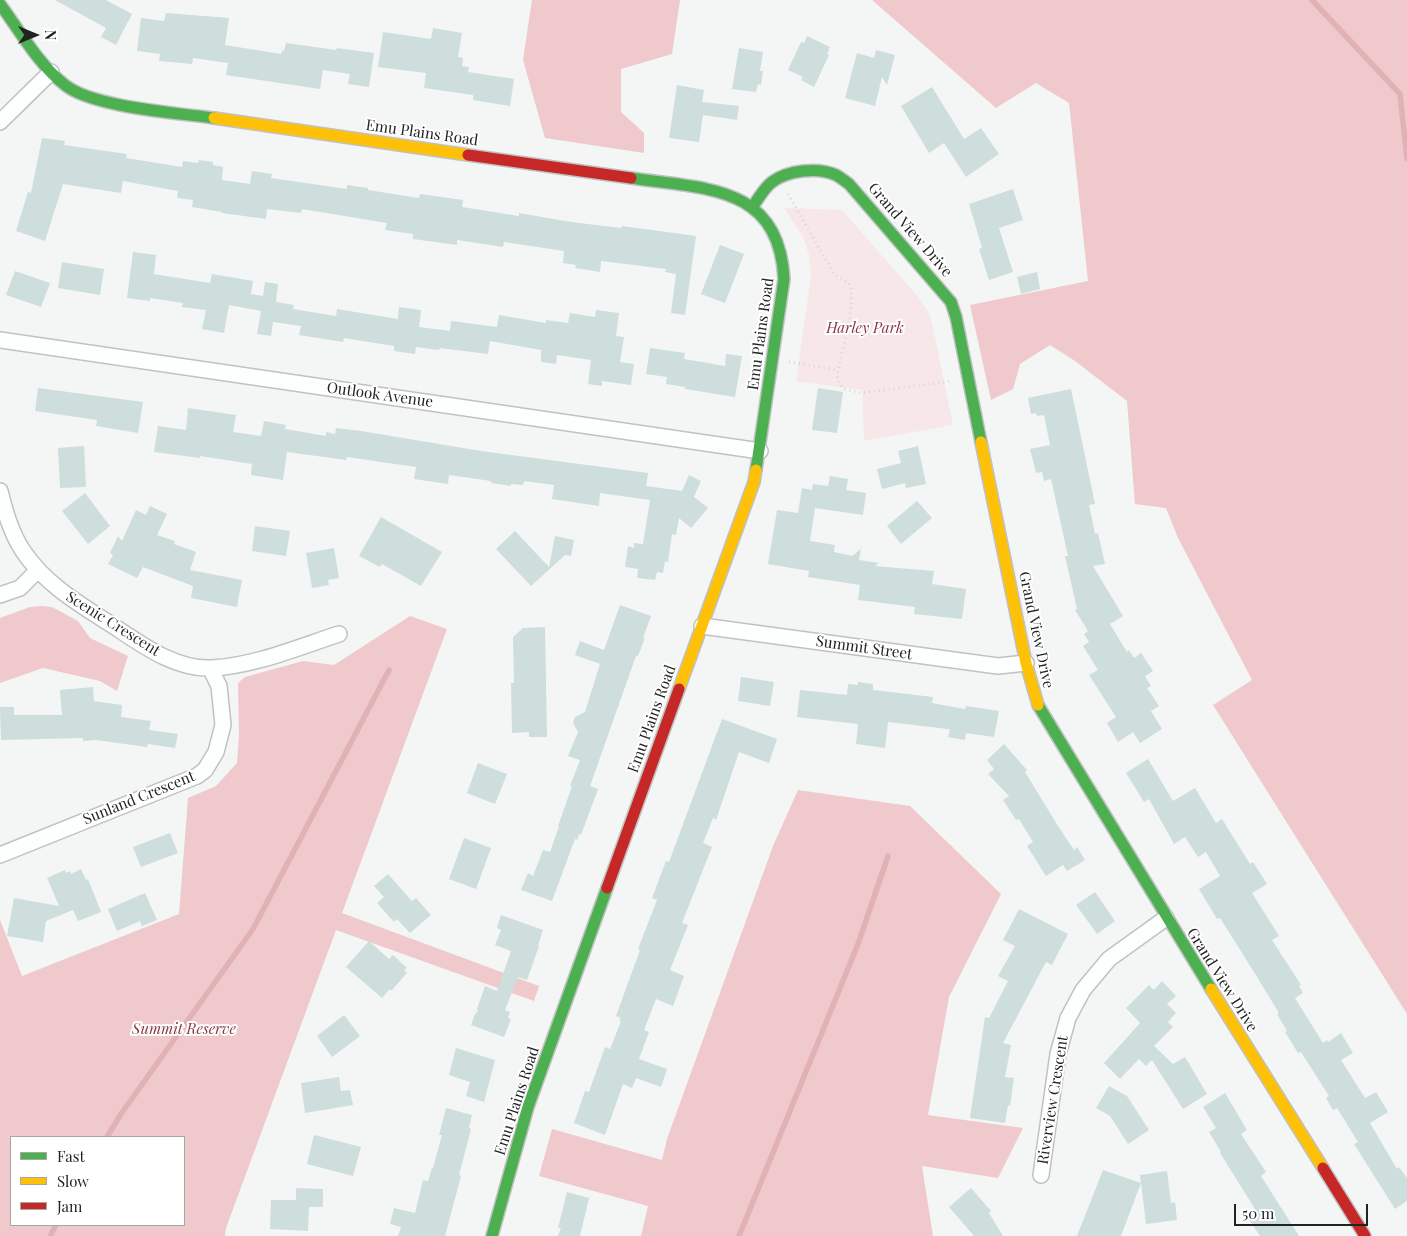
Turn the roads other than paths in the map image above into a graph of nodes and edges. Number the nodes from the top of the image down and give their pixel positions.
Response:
1 (0, 4) edge
2 (51, 72) junction
3 (0, 122) edge
4 (752, 206) junction
5 (0, 340) edge
6 (760, 451) junction
7 (0, 491) edge
8 (38, 570) junction
9 (0, 595) edge
10 (702, 626) junction
11 (339, 634) dead end
12 (1026, 663) junction
13 (210, 668) junction
14 (0, 855) edge
15 (1166, 918) junction
16 (1041, 1175) dead end
17 (492, 1236) edge
18 (1365, 1236) edge

1 - 2 street, Emu Plains Road
2 - 3 street
2 - 4 street, Emu Plains Road
4 - 6 street, Emu Plains Road
4 - 12 street, Grand View Drive
5 - 6 street, Outlook Avenue
6 - 10 street, Emu Plains Road
7 - 8 street, Scenic Crescent
8 - 9 street
8 - 13 street, Scenic Crescent
10 - 12 street, Summit Street
10 - 17 street, Emu Plains Road
11 - 13 street, Scenic Crescent
12 - 15 street, Grand View Drive
13 - 14 street, Sunland Crescent
15 - 16 street, Riverview Crescent
15 - 18 street, Grand View Drive

